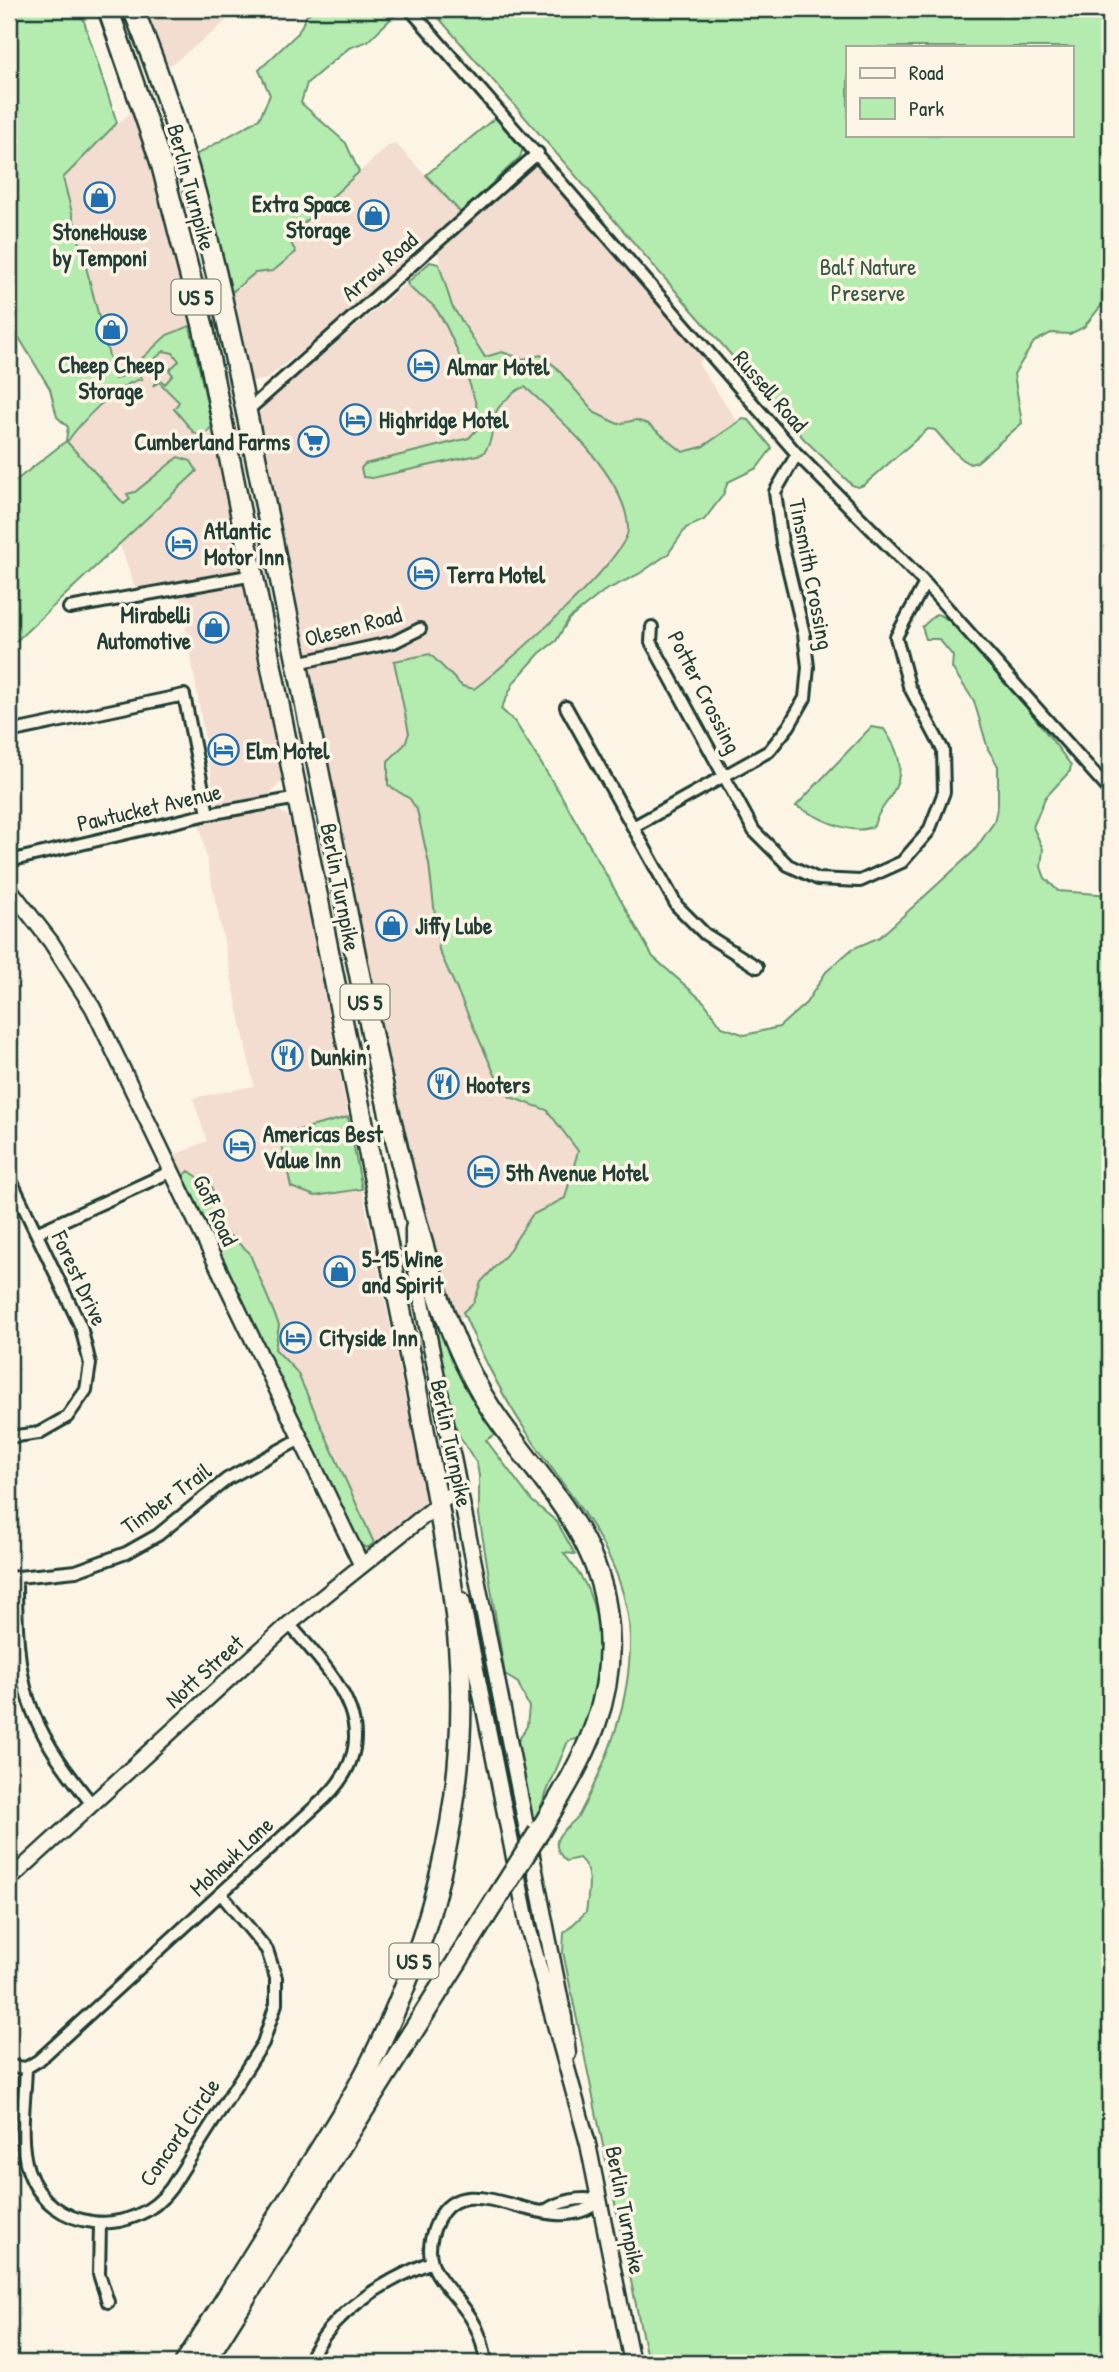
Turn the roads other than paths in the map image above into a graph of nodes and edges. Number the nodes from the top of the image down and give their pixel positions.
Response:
1 (100, 9) edge
2 (108, 9) edge
3 (133, 9) edge
4 (410, 9) edge
5 (141, 99) junction
6 (538, 153) junction
7 (247, 411) junction
8 (225, 432) junction
9 (797, 454) junction
10 (254, 575) junction
11 (925, 583) junction
12 (69, 608) dead end
13 (652, 627) dead end
14 (420, 629) dead end
15 (297, 663) junction
16 (566, 708) dead end
17 (9, 732) edge
18 (724, 775) junction
19 (1110, 791) edge
20 (323, 793) junction
21 (298, 797) junction
22 (208, 814) junction
23 (633, 827) junction
24 (9, 861) edge
25 (9, 888) edge
26 (757, 967) dead end
27 (172, 1171) junction
28 (9, 1176) edge
29 (414, 1209) junction
30 (36, 1233) junction
31 (9, 1437) edge
32 (300, 1439) junction
33 (460, 1487) junction
34 (438, 1504) junction
35 (361, 1564) junction
36 (12, 1578) edge
37 (289, 1624) junction
38 (92, 1804) junction
39 (9, 1880) edge
40 (221, 1894) junction
41 (9, 2066) edge
42 (569, 2066) junction
43 (26, 2068) junction
44 (599, 2201) junction
45 (100, 2224) junction
46 (431, 2262) junction
47 (108, 2302) dead end
48 (185, 2363) edge
49 (204, 2363) edge
50 (308, 2363) edge
51 (486, 2363) edge
52 (632, 2363) edge

1 - 5 highway
2 - 5 highway, Berlin Turnpike / US 5
3 - 7 highway, Berlin Turnpike / US 5
4 - 6 street, Russell Road
5 - 8 highway, Berlin Turnpike / US 5
6 - 7 street, Arrow Road
6 - 9 street, Russell Road
7 - 8 highway
7 - 15 highway, Berlin Turnpike / US 5
8 - 10 highway, Berlin Turnpike / US 5
9 - 11 street, Russell Road
9 - 18 street, Tinsmith Crossing
10 - 12 street
10 - 21 highway, Berlin Turnpike / US 5
11 - 18 street, Potter Crossing
11 - 19 street, Russell Road
13 - 18 street, Potter Crossing
14 - 15 street, Olesen Road
15 - 20 highway, Berlin Turnpike / US 5
16 - 23 street
17 - 22 street
18 - 23 street, Tinsmith Crossing
20 - 21 highway
20 - 29 highway, Berlin Turnpike / US 5
21 - 22 street, Pawtucket Avenue
21 - 34 highway, Berlin Turnpike / US 5
22 - 24 street, Pawtucket Avenue
23 - 26 street
25 - 27 main road, Goff Road
27 - 30 street
27 - 32 main road, Goff Road
28 - 30 street, Forest Drive
29 - 33 main road, Berlin Turnpike
29 - 49 highway, US 5, bridge
30 - 31 street, Forest Drive
32 - 35 main road, Goff Road
32 - 36 street, Timber Trail
33 - 34 main road, Nott Street
33 - 42 main road, Berlin Turnpike
34 - 35 main road, Nott Street
34 - 42 main road, Berlin Turnpike
34 - 48 highway, US 5
35 - 37 main road, Nott Street
36 - 38 street
37 - 38 main road, Nott Street
37 - 40 street, Mohawk Lane
38 - 39 main road, Nott Street
40 - 43 street, Mohawk Lane
40 - 45 street, Concord Circle
41 - 43 street
42 - 44 main road, Berlin Turnpike
43 - 45 street, Concord Circle
44 - 46 street
44 - 52 main road, Berlin Turnpike
45 - 47 street
46 - 50 street
46 - 51 street

